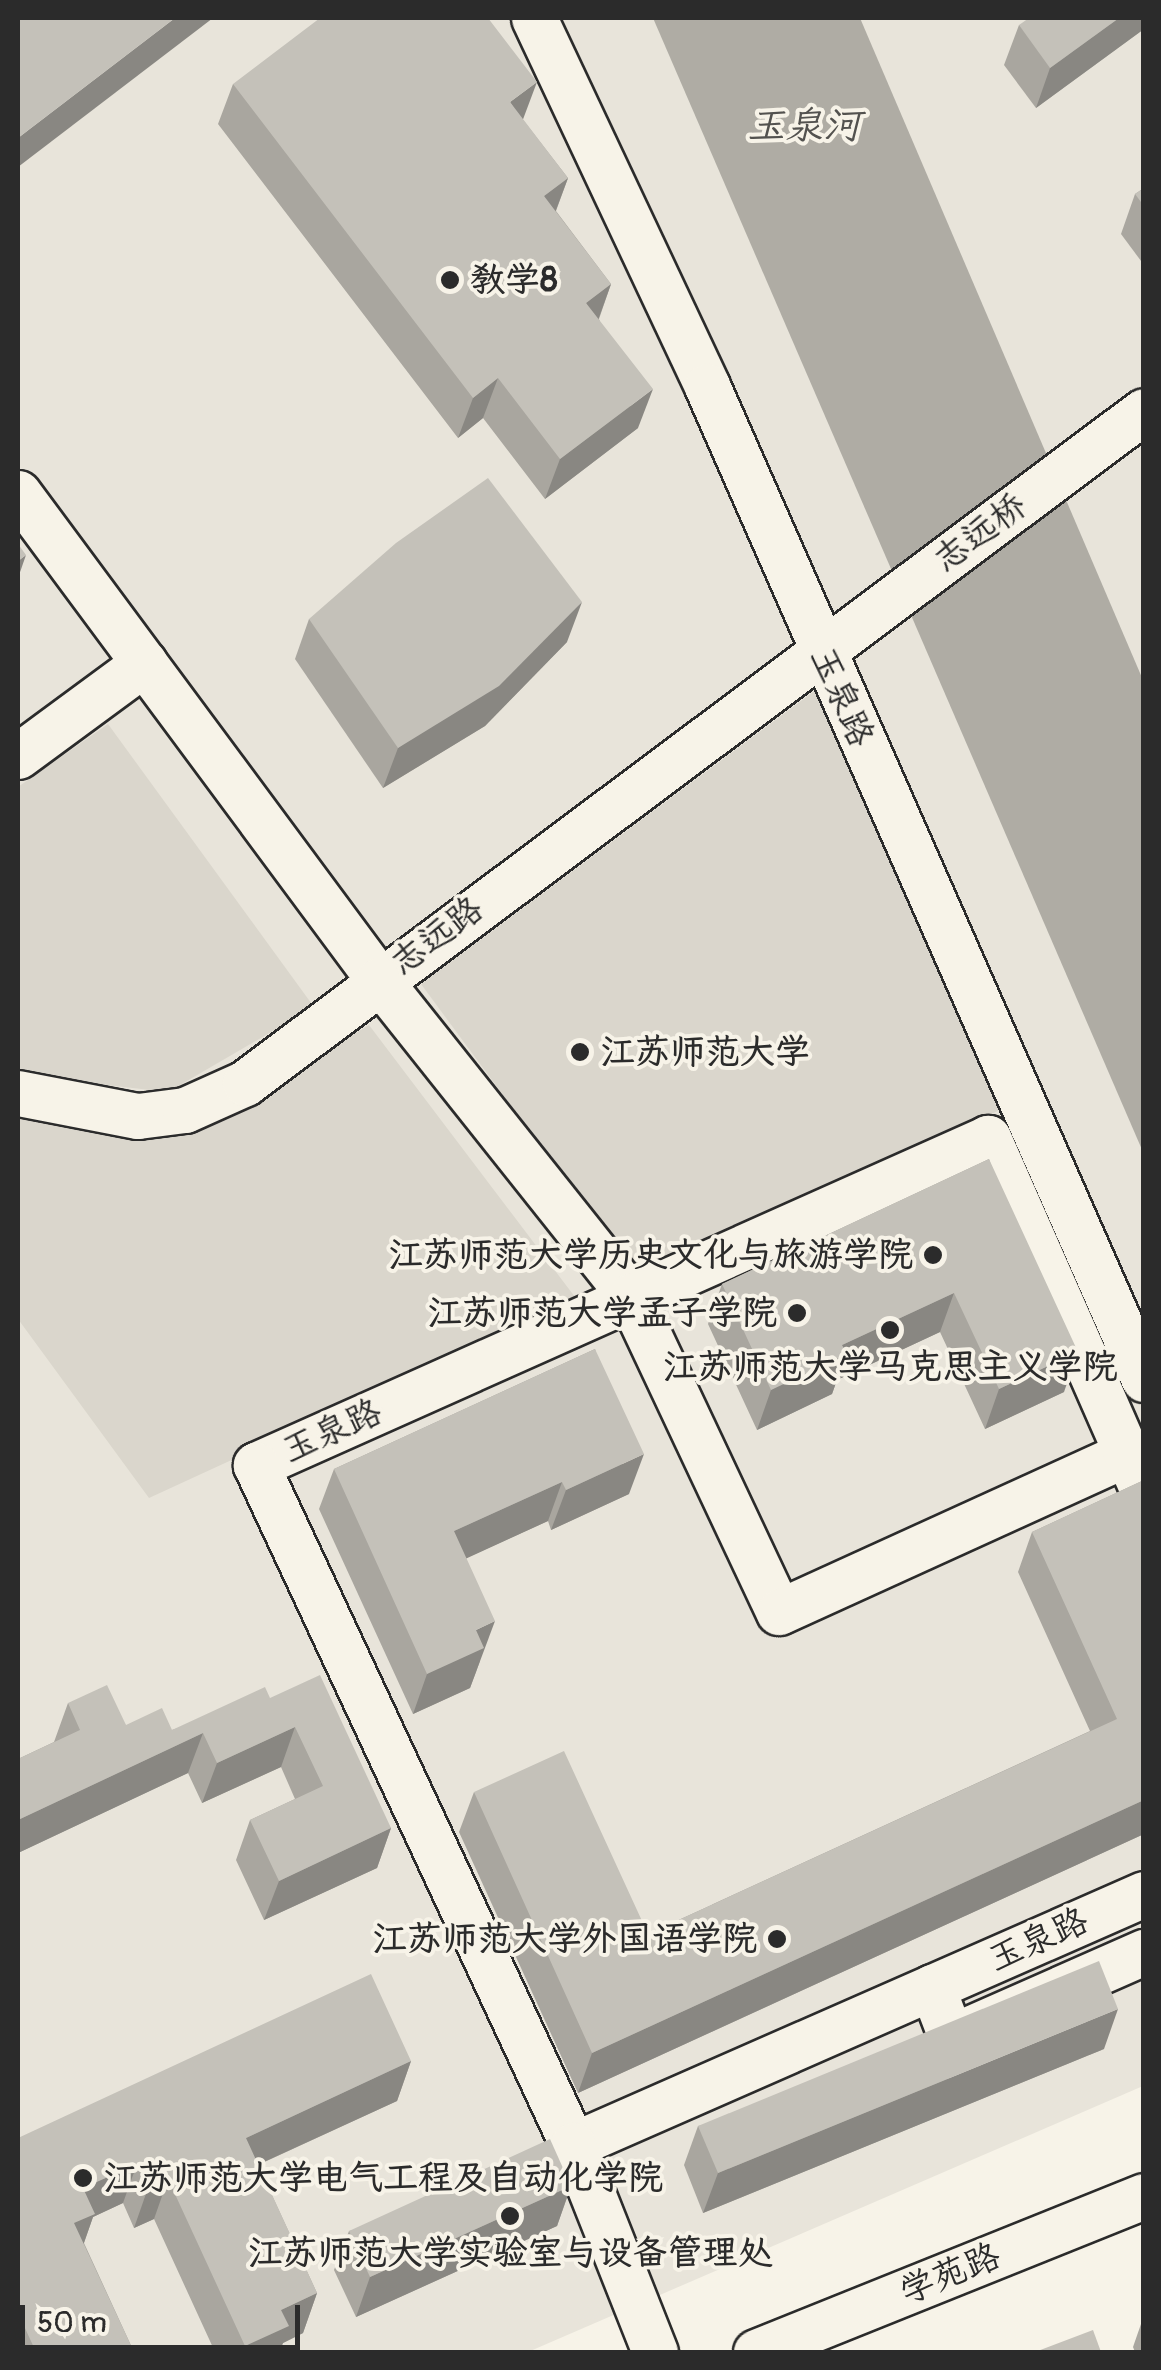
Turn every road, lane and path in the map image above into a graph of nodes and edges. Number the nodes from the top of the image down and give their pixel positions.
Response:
1 (534, 18) edge
2 (1141, 413) edge
3 (18, 493) edge
4 (822, 651) junction
5 (144, 663) junction
6 (18, 756) edge
7 (378, 980) junction
8 (18, 1094) edge
9 (630, 1296) junction
10 (1144, 1378) edge
11 (1135, 1474) edge
12 (1144, 1894) edge
13 (1144, 1952) edge
14 (932, 1987) junction
15 (573, 2145) junction
16 (1144, 2196) edge
17 (655, 2352) edge
18 (756, 2352) edge

1 - 4 street, 玉泉路
2 - 4 street, 志远桥
3 - 5 street
4 - 7 street, 志远路
4 - 10 street, 玉泉路
5 - 6 street
5 - 7 street
7 - 8 street, 志远路
7 - 9 street
9 - 11 street
9 - 11 street, 玉泉路
9 - 15 street, 玉泉路
12 - 14 street, 玉泉路
13 - 14 street, 玉泉路
14 - 15 street, 玉泉路
15 - 17 street
16 - 18 street, 学苑路

